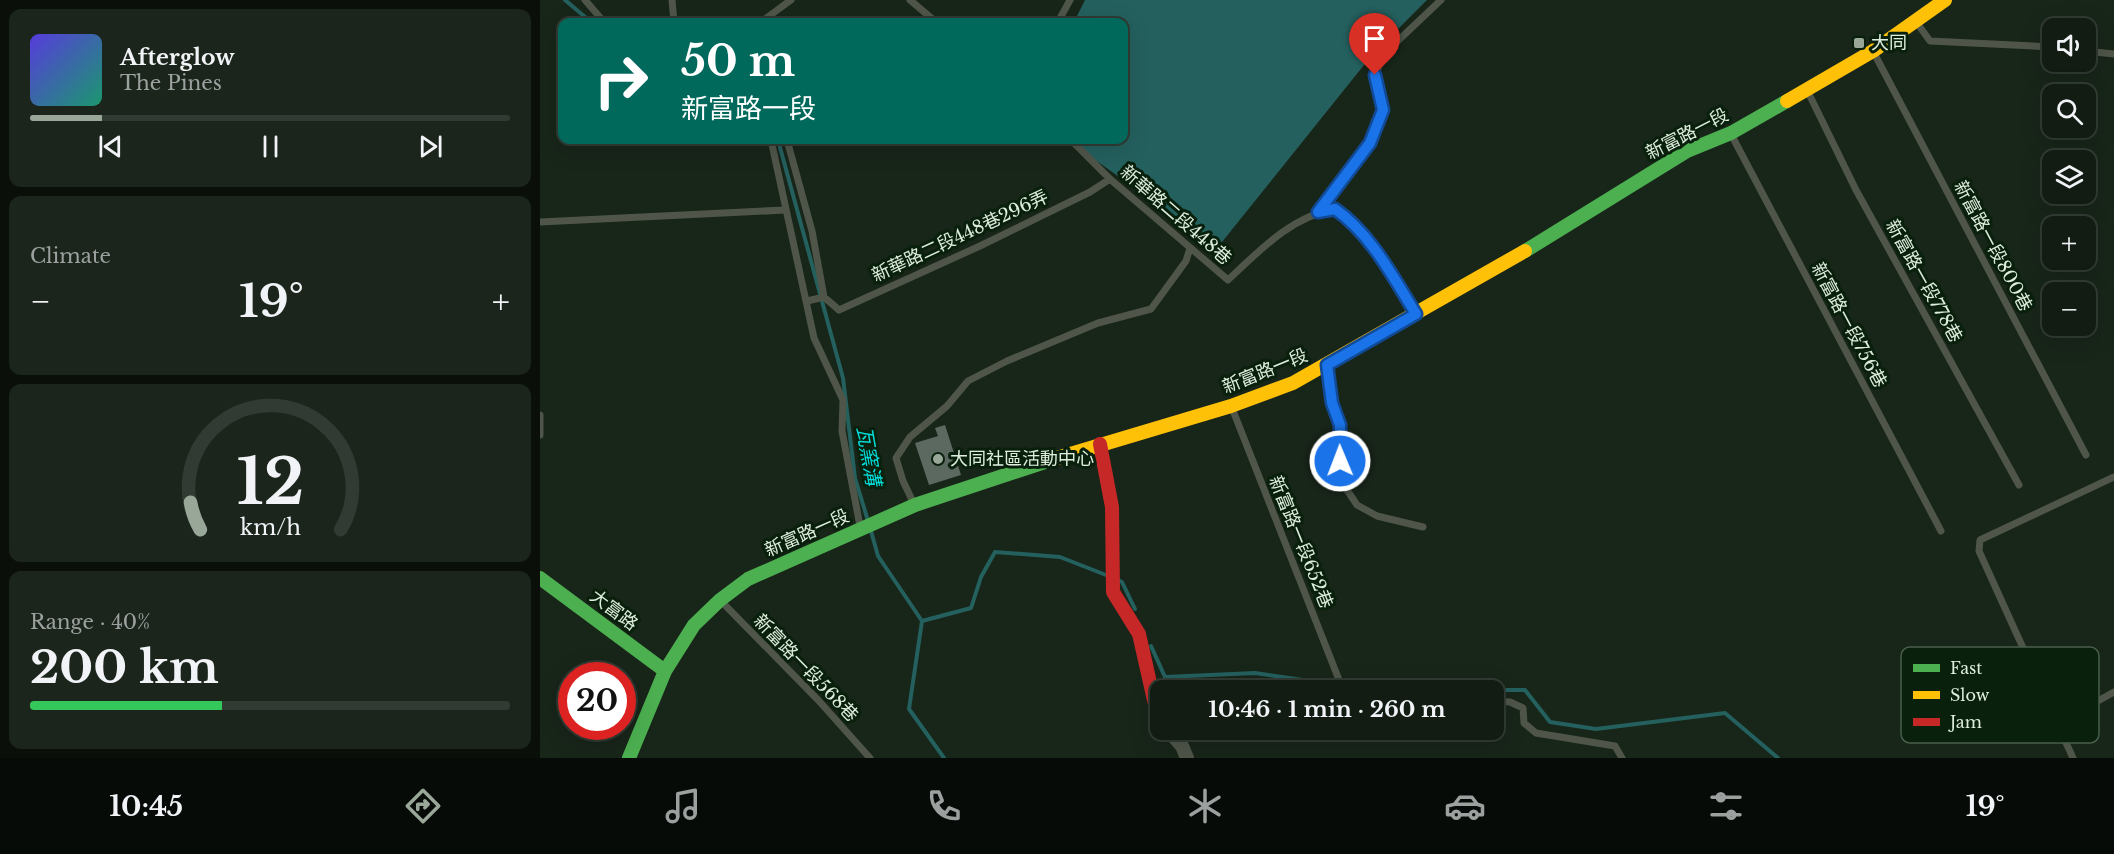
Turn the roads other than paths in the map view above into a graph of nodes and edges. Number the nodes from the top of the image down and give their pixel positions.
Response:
1 (585, 0) edge
2 (672, 0) edge
3 (791, 0) edge
4 (910, 0) edge
5 (1070, 0) edge
6 (1441, 0) edge
7 (1945, 0) edge
8 (601, 18) edge
9 (674, 18) edge
10 (766, 18) edge
11 (931, 18) edge
12 (1060, 18) edge
13 (1916, 21) junction
14 (2042, 47) edge
15 (1873, 51) junction
16 (2096, 52) edge
17 (2114, 54) edge
18 (1807, 90) junction
19 (1731, 134) junction
20 (772, 144) edge
21 (788, 144) edge
22 (1075, 144) edge
23 (1110, 179) junction
24 (784, 210) junction
25 (1318, 212) junction
26 (540, 222) edge
27 (1190, 248) junction
28 (824, 297) junction
29 (807, 301) junction
30 (1416, 314) junction
31 (1327, 365) junction
32 (1231, 406) junction
33 (540, 415) edge
34 (540, 435) edge
35 (1100, 444) junction
36 (2086, 455) dead end
37 (2114, 477) edge
38 (2019, 485) dead end
39 (915, 505) junction
40 (1423, 527) dead end
41 (860, 528) junction
42 (1941, 531) dead end
43 (540, 578) edge
44 (720, 600) junction
45 (2023, 647) edge
46 (665, 671) junction
47 (1340, 680) edge
48 (1150, 683) edge
49 (2114, 692) edge
50 (2099, 700) edge
51 (1504, 702) edge
52 (1177, 740) edge
53 (2067, 743) edge
54 (629, 758) edge
55 (870, 758) edge
56 (1187, 758) edge
57 (1622, 758) edge
58 (2073, 758) edge

1 - 8 lane
2 - 9 lane
3 - 10 lane
4 - 11 lane
5 - 12 lane
6 - 25 lane
7 - 13 street, 新富路一段
13 - 14 lane
13 - 15 street, 新富路一段
15 - 18 street, 新富路一段
15 - 36 lane, 新富路一段800巷
16 - 17 lane
18 - 19 street, 新富路一段
18 - 38 lane, 新富路一段778巷
19 - 30 street, 新富路一段
19 - 42 lane, 新富路一段756巷
20 - 24 lane
21 - 28 lane
22 - 23 lane, 新華路二段448巷
23 - 27 lane, 新華路二段448巷
23 - 28 lane, 新華路二段448巷296弄
24 - 26 lane
24 - 29 lane
25 - 27 lane, 新華路二段448巷
25 - 30 lane
27 - 39 lane
28 - 29 lane
29 - 41 lane
30 - 31 street, 新富路一段
31 - 32 street, 新富路一段
31 - 40 lane
32 - 35 street, 新富路一段
32 - 47 lane, 新富路一段652巷
33 - 34 lane
35 - 39 street, 新富路一段
35 - 48 street
37 - 45 lane
39 - 41 street, 新富路一段
41 - 44 street, 新富路一段
43 - 46 street, 大富路
44 - 46 street, 新富路一段
44 - 55 lane, 新富路一段568巷
46 - 54 street, 新富路一段
49 - 50 lane
51 - 57 lane
52 - 56 street
53 - 58 lane

